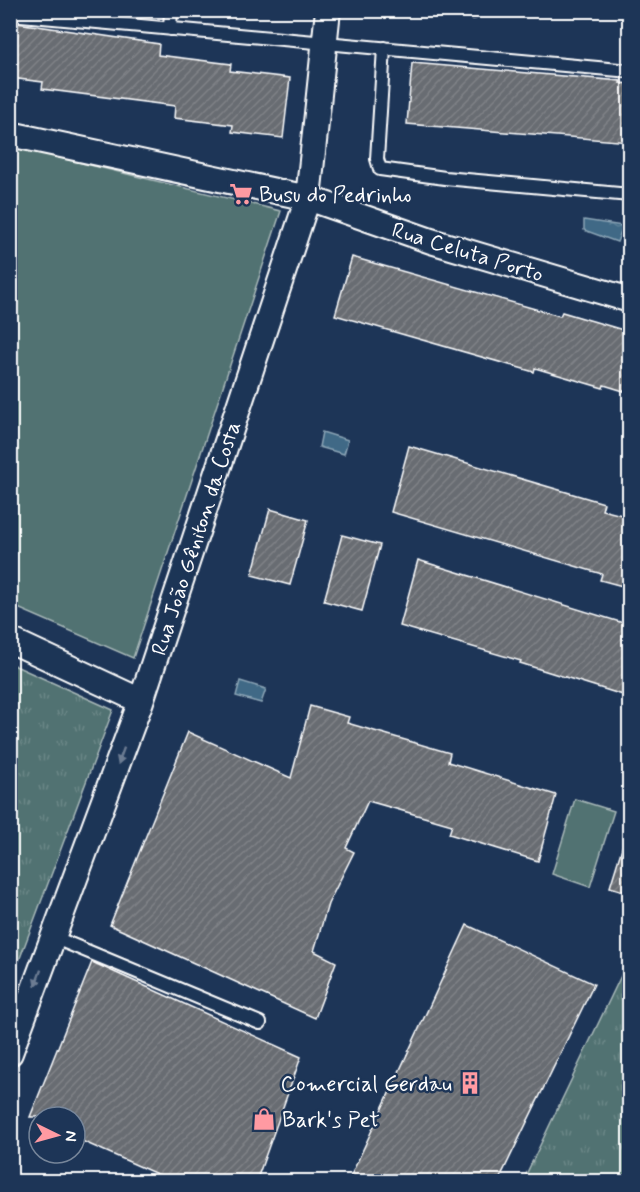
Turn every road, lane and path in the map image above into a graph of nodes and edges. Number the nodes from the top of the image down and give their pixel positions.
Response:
1 (171, 10) edge
2 (328, 10) edge
3 (11, 13) edge
4 (170, 29) junction
5 (325, 43) junction
6 (384, 48) junction
7 (630, 71) edge
8 (10, 134) edge
9 (630, 195) edge
10 (308, 198) junction
11 (630, 300) edge
12 (10, 640) edge
13 (141, 701) junction
14 (53, 937) junction
15 (260, 1023) dead end
16 (10, 1053) edge

1 - 4 lane
2 - 5 street, Rua João Gêniton da Costa
3 - 4 lane
4 - 5 lane
5 - 6 lane
5 - 10 street, Rua João Gêniton da Costa
6 - 7 lane
6 - 9 lane
8 - 10 street, Rua Celuta Porto
10 - 11 street, Rua Celuta Porto
10 - 13 street, Rua João Gêniton da Costa
12 - 13 street
13 -> 14 street, Rua João Gêniton da Costa
14 - 15 lane
14 -> 16 street, Rua João Gêniton da Costa

